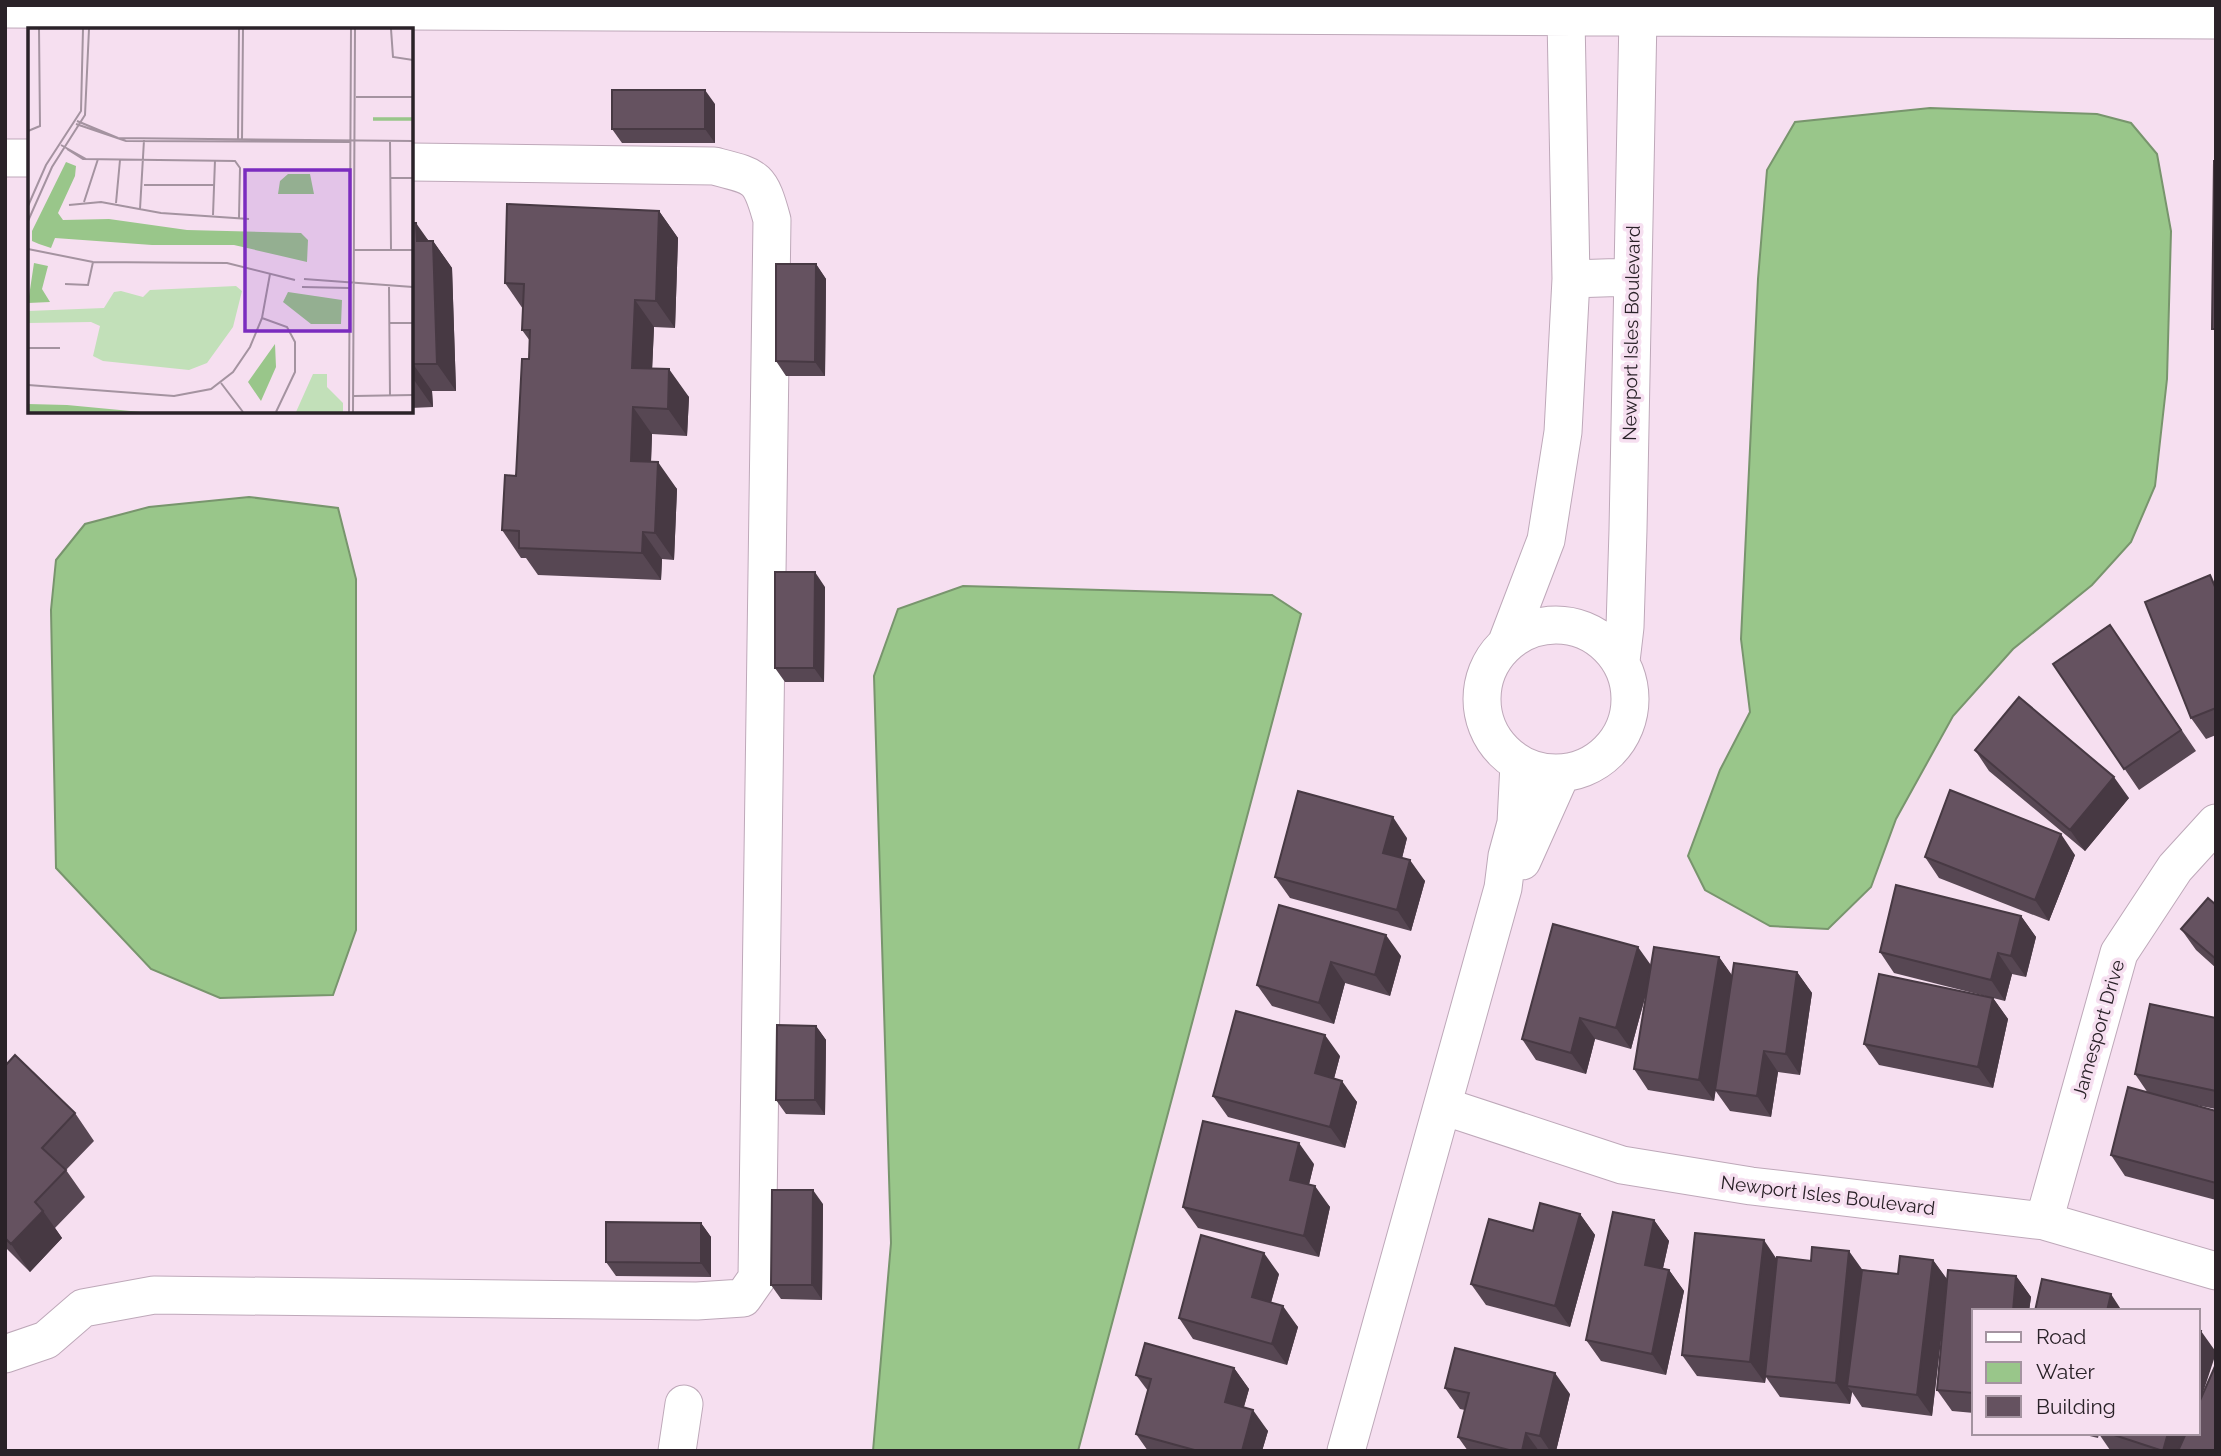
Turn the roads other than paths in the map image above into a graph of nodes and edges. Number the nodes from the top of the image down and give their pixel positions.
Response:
1 (5, 9) edge
2 (1570, 11) edge
3 (1634, 11) edge
4 (2216, 20) edge
5 (5, 158) edge
6 (28, 158) edge
7 (413, 162) edge
8 (1632, 276) junction
9 (1571, 279) junction
10 (1507, 642) junction
11 (1621, 662) junction
12 (1519, 764) junction
13 (1561, 774) junction
14 (2216, 823) edge
15 (1503, 888) junction
16 (1443, 1106) junction
17 (2043, 1221) junction
18 (2216, 1271) edge
19 (5, 1354) edge
20 (684, 1404) dead end
21 (677, 1451) edge
22 (1346, 1451) edge

1 - 2 street
2 - 3 street
2 - 9 street
3 - 4 street
3 - 8 street, Newport Isles Boulevard
5 - 6 street
7 - 19 street
8 - 9 street
8 - 11 street, Newport Isles Boulevard
9 - 10 street
10 - 11 street
10 - 12 street
11 - 13 street
12 - 13 street
12 - 15 street
13 - 15 street
14 - 17 street, Jamesport Drive
15 - 16 street
16 - 17 street, Newport Isles Boulevard
16 - 22 street
17 - 18 street, Newport Isles Boulevard
20 - 21 street

